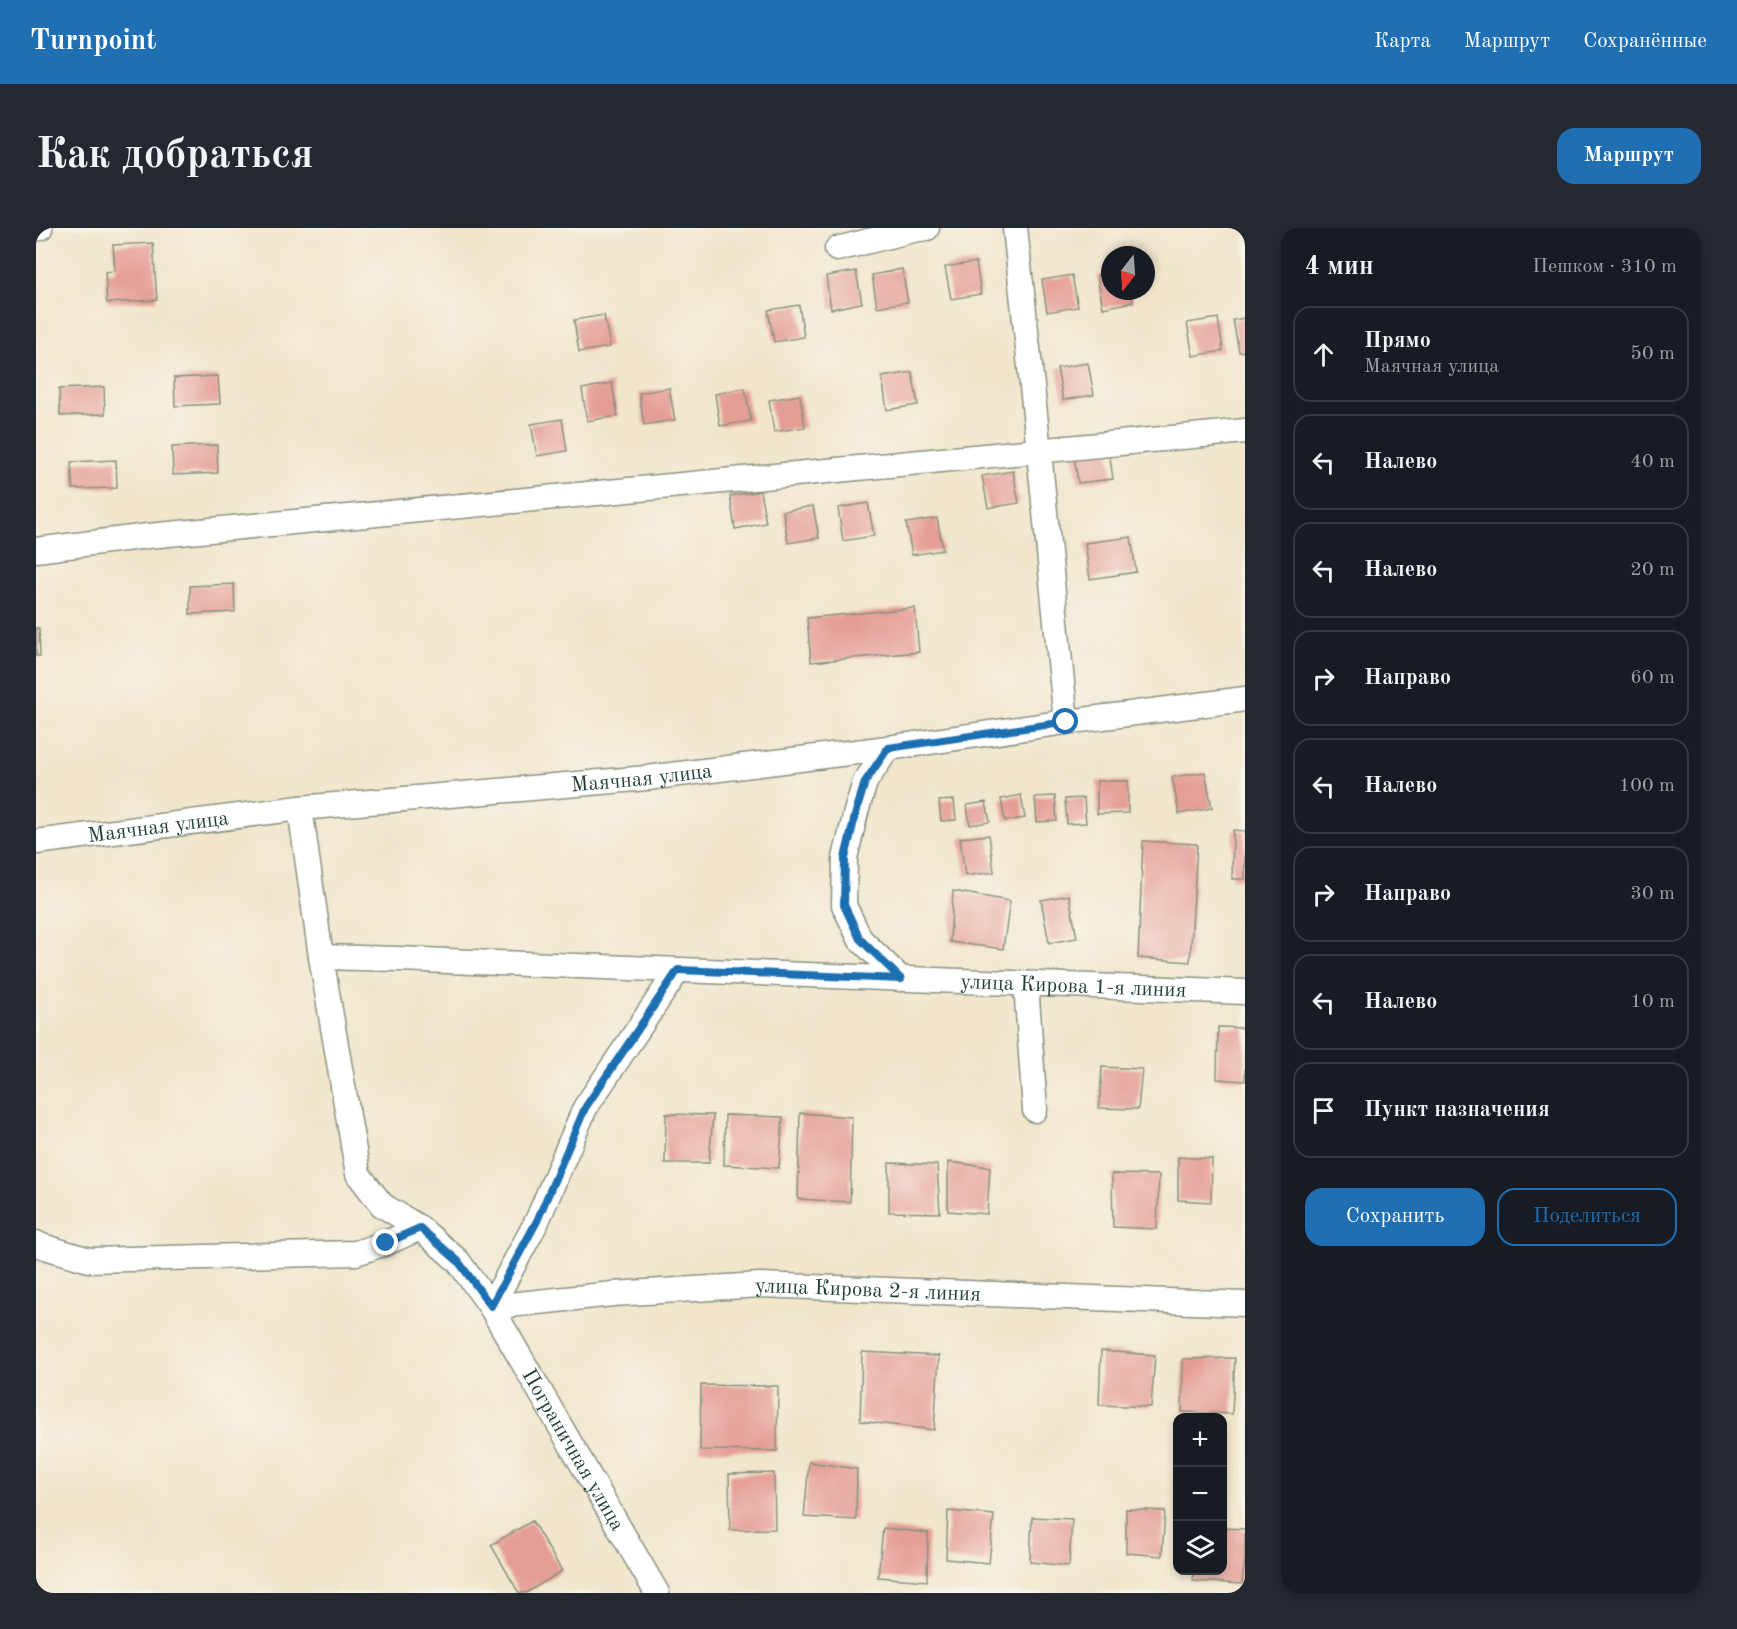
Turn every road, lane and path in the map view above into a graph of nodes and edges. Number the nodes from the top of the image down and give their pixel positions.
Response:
1 (927, 228) edge
2 (1015, 228) edge
3 (837, 249) dead end
4 (1245, 431) edge
5 (36, 550) edge
6 (1245, 699) edge
7 (1066, 722) junction
8 (888, 748) junction
9 (300, 808) junction
10 (36, 842) edge
11 (321, 957) junction
12 (678, 970) junction
13 (901, 979) junction
14 (1026, 984) junction
15 (1245, 992) edge
16 (1035, 1110) dead end
17 (420, 1228) junction
18 (36, 1243) edge
19 (1245, 1304) edge
20 (491, 1306) junction
21 (657, 1593) edge

1 - 3 street
2 - 7 street
4 - 5 street
6 - 7 street, Маячная улица
7 - 8 street, Маячная улица
8 - 9 street, Маячная улица
8 - 13 street
9 - 10 street, Маячная улица
9 - 11 street, Пограничная улица
11 - 12 street, улица Кирова 1-я линия
11 - 17 street, Пограничная улица
12 - 13 street, улица Кирова 1-я линия
12 - 20 street
13 - 14 street, улица Кирова 1-я линия
14 - 15 street, улица Кирова 1-я линия
14 - 16 street
17 - 18 street
17 - 20 street, Пограничная улица
19 - 20 street, улица Кирова 2-я линия
20 - 21 street, Пограничная улица

